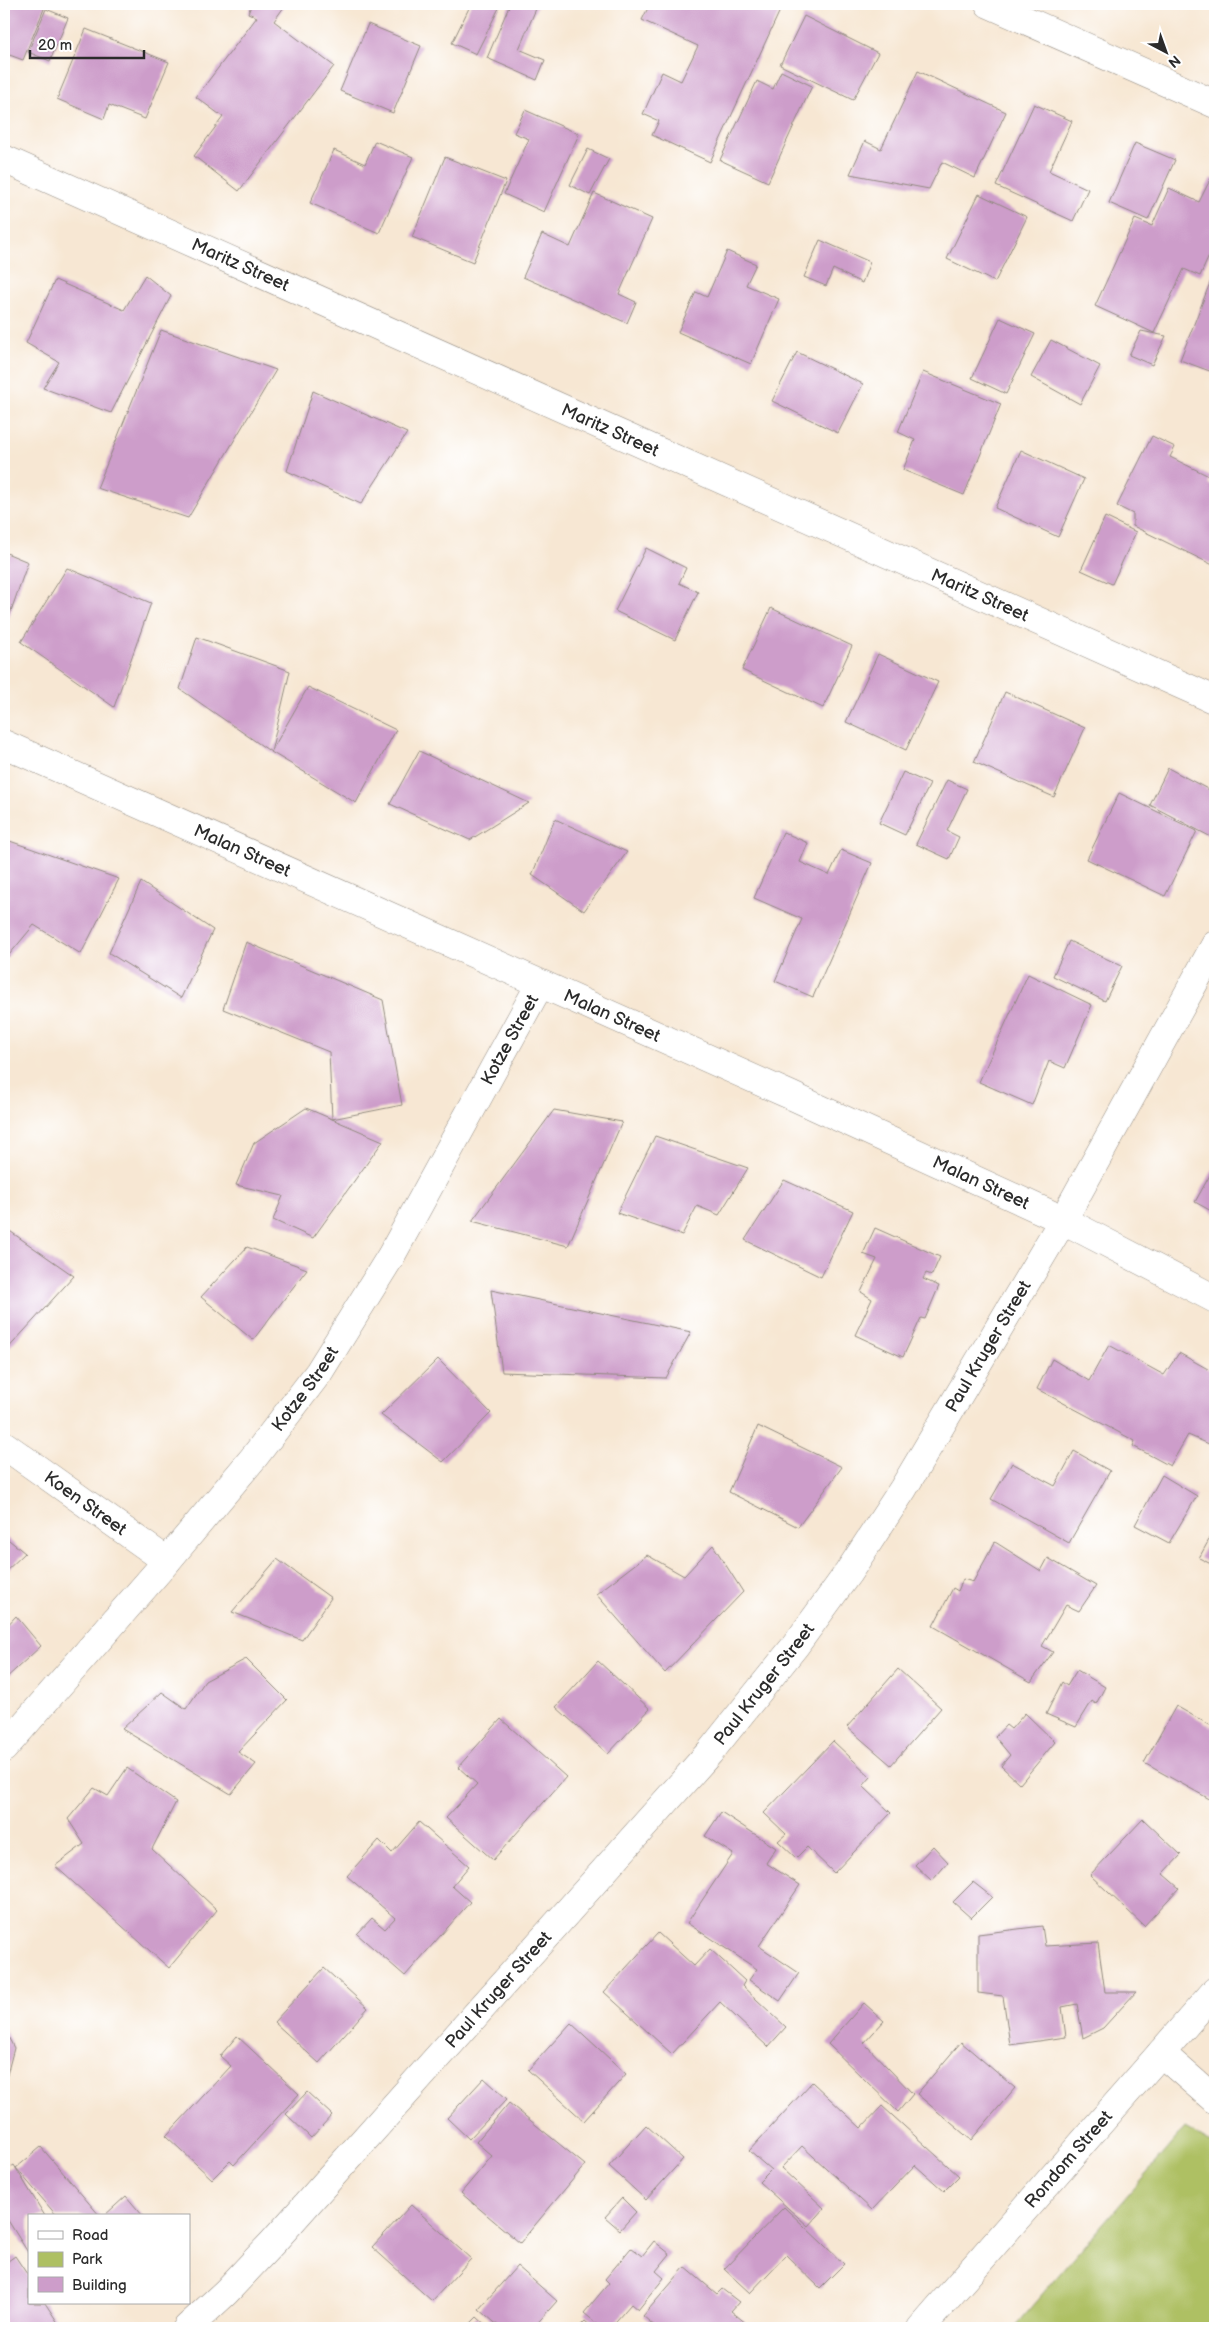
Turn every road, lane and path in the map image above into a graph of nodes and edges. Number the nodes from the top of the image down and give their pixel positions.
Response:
1 (989, 4) edge
2 (1215, 104) edge
3 (4, 159) edge
4 (1215, 700) edge
5 (4, 744) edge
6 (1215, 945) edge
7 (540, 984) junction
8 (1063, 1220) junction
9 (1215, 1299) edge
10 (4, 1445) edge
11 (167, 1561) junction
12 (4, 1748) edge
13 (1215, 1991) edge
14 (1161, 2053) junction
15 (1215, 2100) edge
16 (186, 2328) edge
17 (921, 2328) edge

1 - 2 street
3 - 4 street, Maritz Street
5 - 7 street, Malan Street
6 - 8 street, Paul Kruger Street
7 - 8 street, Malan Street
7 - 11 street, Kotze Street
8 - 9 street, Malan Street
8 - 16 street, Paul Kruger Street
10 - 11 street, Koen Street
11 - 12 street, Kotze Street
13 - 14 street, Rondom Street
14 - 15 street
14 - 17 street, Rondom Street

